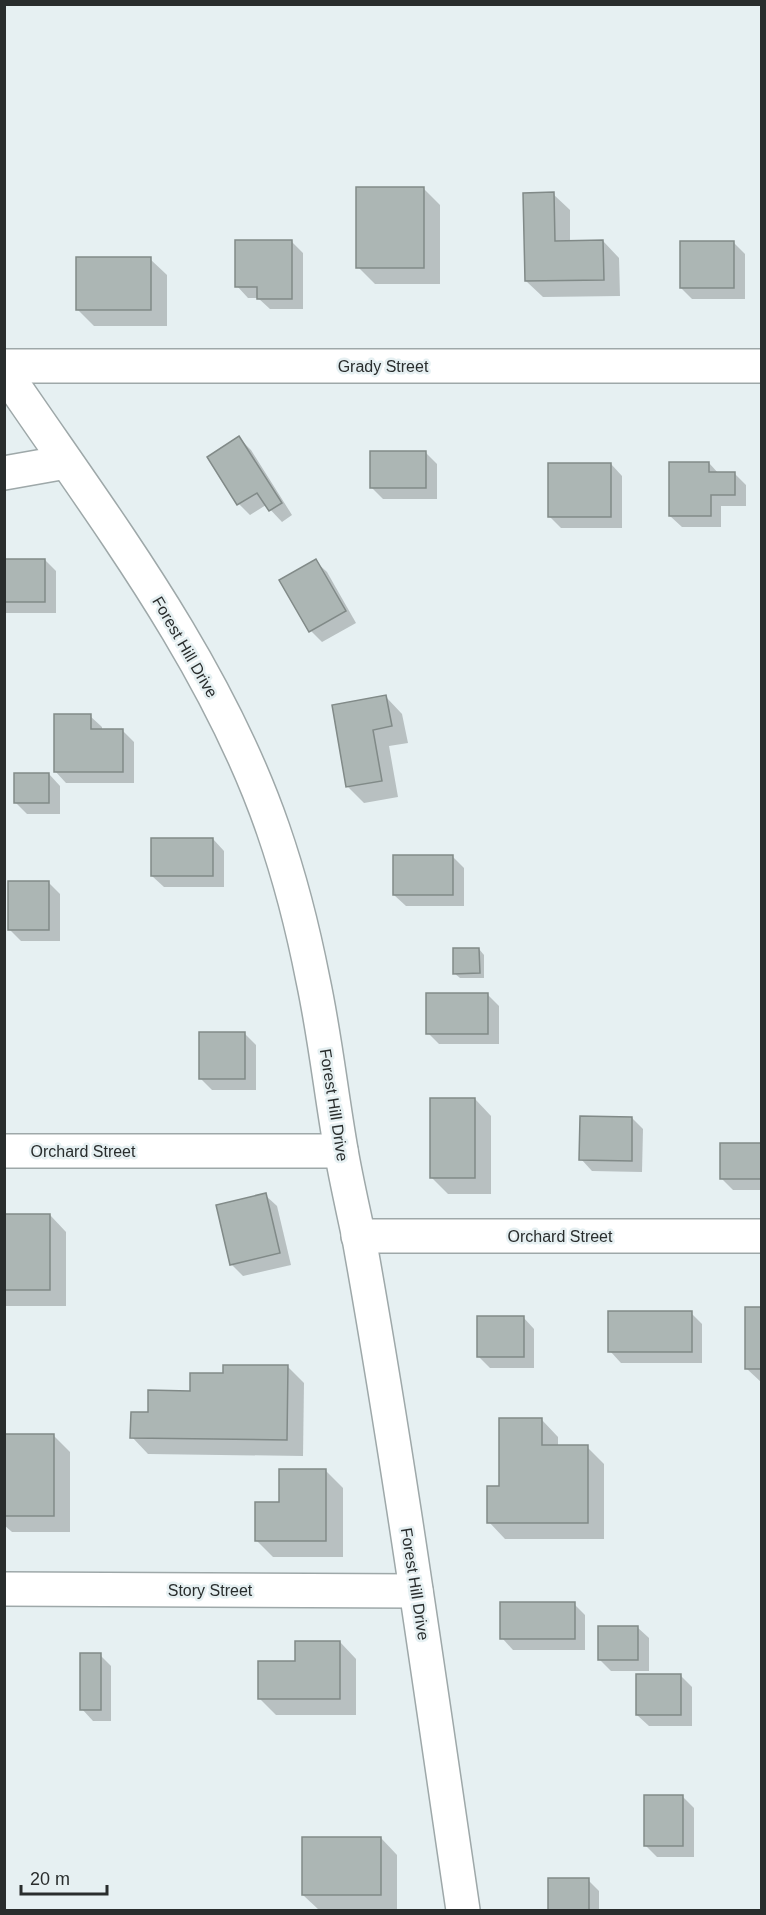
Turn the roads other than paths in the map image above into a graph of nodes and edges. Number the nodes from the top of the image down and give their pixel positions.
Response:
1 (4, 366) edge
2 (762, 366) edge
3 (4, 371) edge
4 (66, 462) junction
5 (4, 473) edge
6 (4, 1152) edge
7 (341, 1152) junction
8 (358, 1236) junction
9 (762, 1236) edge
10 (4, 1589) edge
11 (416, 1591) junction
12 (463, 1911) edge

1 - 2 street, Grady Street
3 - 4 street, Forest Hill Drive
4 - 5 street
4 - 7 street, Forest Hill Drive
6 - 7 street, Orchard Street
7 - 8 street, Forest Hill Drive
8 - 9 street, Orchard Street
8 - 11 street, Forest Hill Drive
10 - 11 street, Story Street
11 - 12 street, Forest Hill Drive

